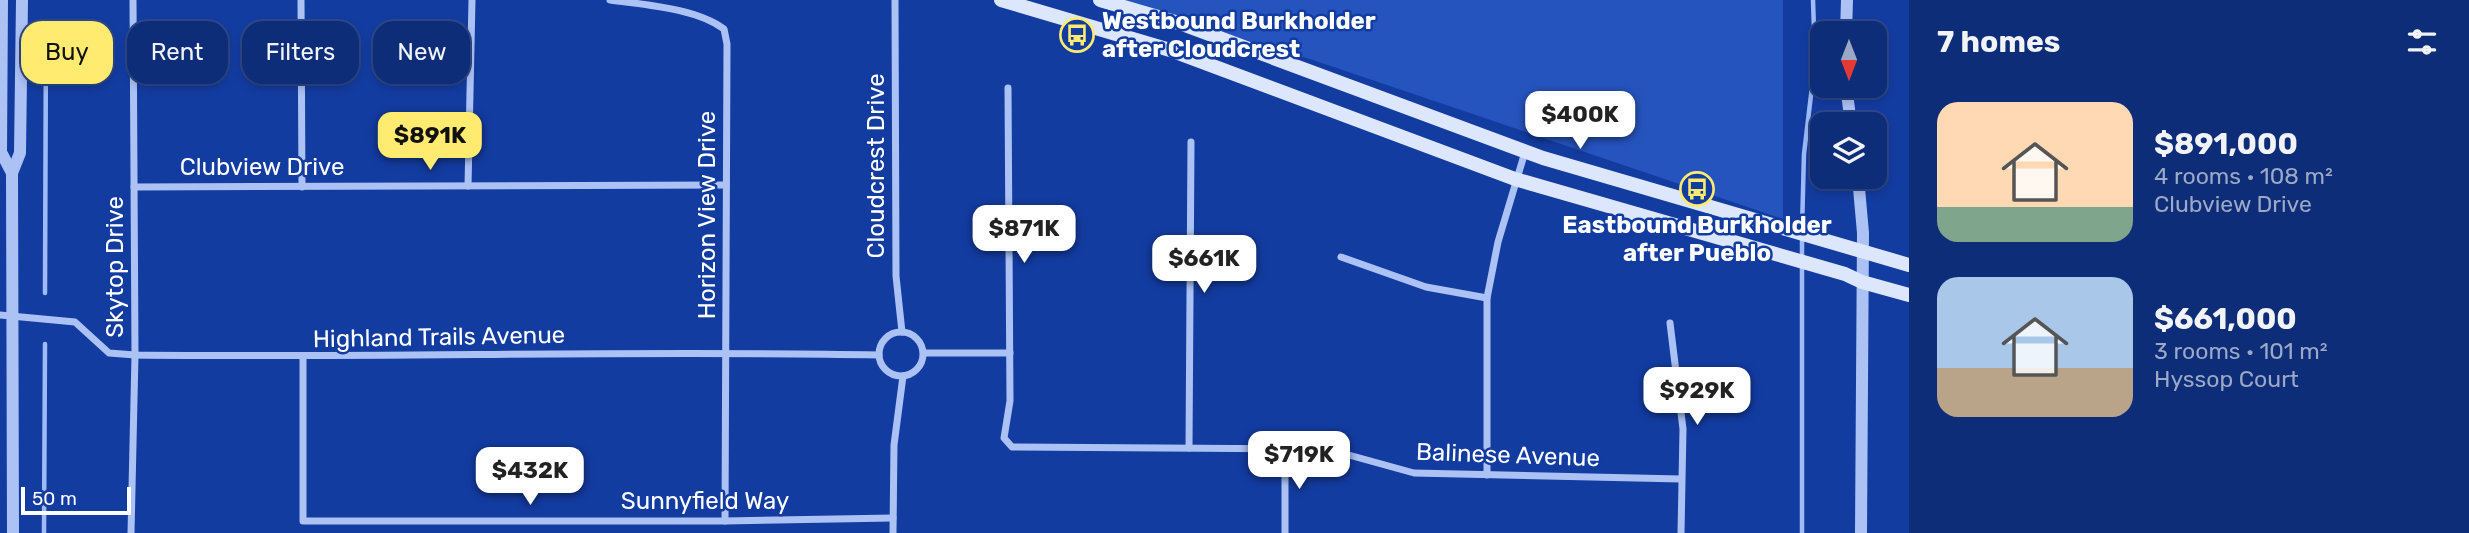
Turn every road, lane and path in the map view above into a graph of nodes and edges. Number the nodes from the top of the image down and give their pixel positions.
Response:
1 (2, 0) edge
2 (22, 0) edge
3 (133, 0) edge
4 (301, 0) edge
5 (472, 0) edge
6 (610, 0) edge
7 (895, 0) edge
8 (1001, 0) edge
9 (1100, 0) edge
10 (1847, 0) edge
11 (1846, 21) edge
12 (1009, 88) dead end
13 (1191, 142) dead end
14 (1525, 152) junction
15 (12, 173) junction
16 (1516, 180) junction
17 (726, 185) junction
18 (468, 186) junction
19 (134, 187) junction
20 (302, 187) junction
21 (1860, 189) edge
22 (1862, 250) junction
23 (1341, 257) dead end
24 (1909, 265) edge
25 (1863, 282) junction
26 (1909, 295) edge
27 (1487, 298) junction
28 (6, 315) edge
29 (1670, 323) dead end
30 (902, 332) junction
31 (726, 353) junction
32 (924, 353) junction
33 (1010, 353) junction
34 (135, 355) junction
35 (879, 355) junction
36 (303, 357) junction
37 (903, 376) junction
38 (1189, 448) junction
39 (1285, 449) junction
40 (1487, 475) junction
41 (1681, 479) junction
42 (893, 518) junction
43 (725, 521) junction
44 (13, 533) edge
45 (131, 533) edge
46 (893, 533) edge
47 (1285, 533) edge
48 (1681, 533) edge
49 (1861, 533) edge

1 - 15 street
2 - 15 street
3 - 19 street, Skytop Drive
4 - 20 street
5 - 18 street
6 - 17 street, Horizon View Drive
7 - 30 street, Cloudcrest Drive
8 - 16 main road
9 - 14 main road
10 - 11 street
12 - 33 street
13 - 38 street
14 - 16 street
14 - 22 main road
15 - 28 street
16 - 25 main road
16 - 27 street
17 - 18 street, Clubview Drive
17 - 31 street, Horizon View Drive
18 - 20 street, Clubview Drive
19 - 20 street, Clubview Drive
19 - 34 street, Skytop Drive
21 - 22 street
22 - 24 main road
22 - 25 street
23 - 27 street
25 - 26 main road
25 - 49 street
27 - 40 street
28 - 34 street, Highland Trails Avenue
28 - 44 street
29 - 41 street
30 - 32 street
30 - 35 street
31 - 35 street, Highland Trails Avenue
31 - 36 street, Highland Trails Avenue
31 - 43 street, Horizon View Drive
32 - 33 street
32 - 37 street
33 - 38 street, Balinese Avenue
34 - 36 street, Highland Trails Avenue
34 - 45 street, Skytop Drive
35 - 37 street
36 - 43 street, Sunnyfield Way
37 - 42 street
38 - 39 street, Balinese Avenue
39 - 40 street, Balinese Avenue
39 - 47 street
40 - 41 street, Balinese Avenue
41 - 48 street
42 - 43 street, Sunnyfield Way
42 - 46 street

